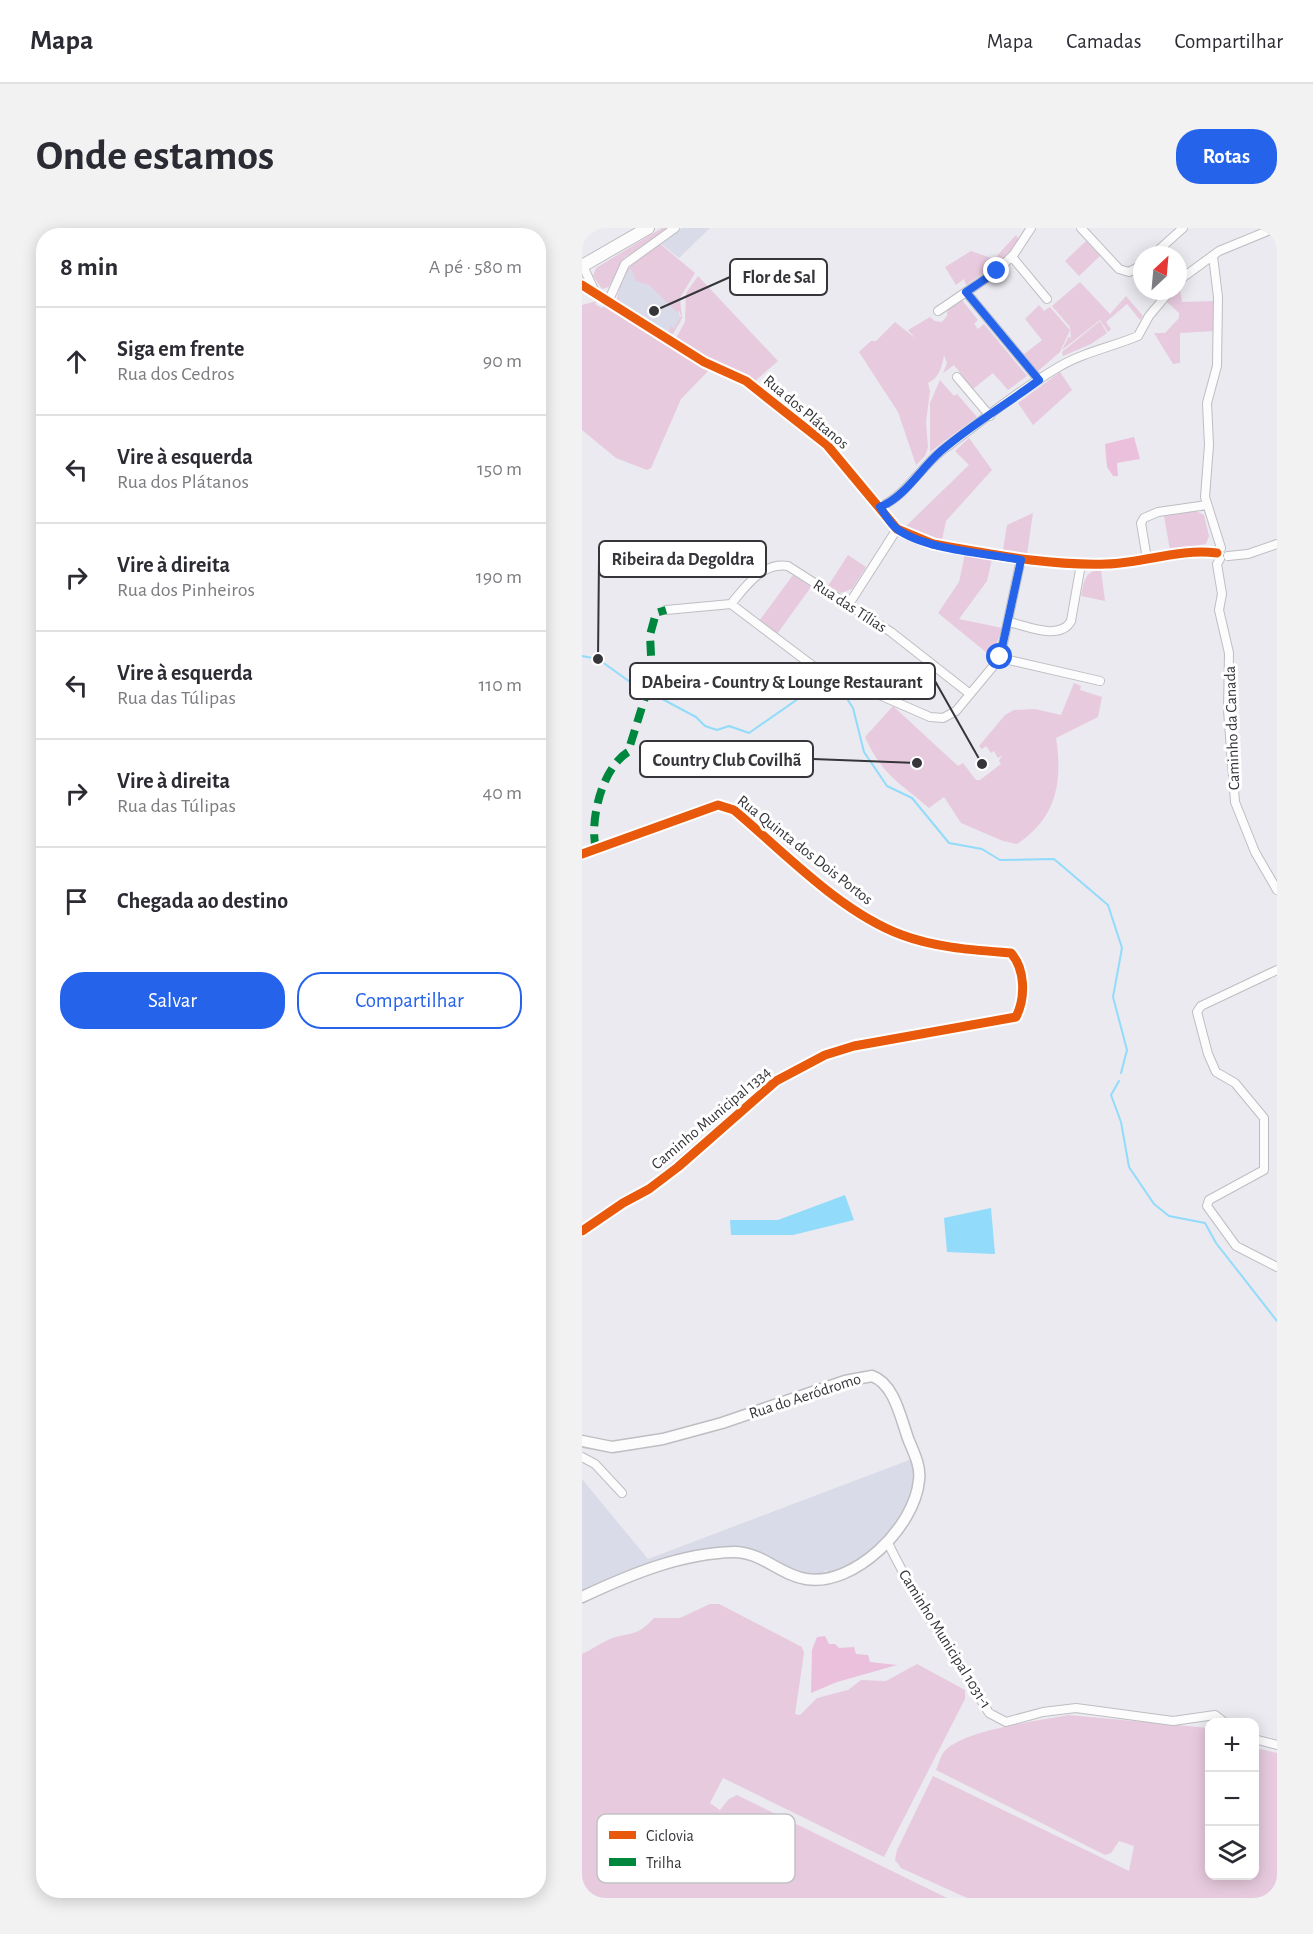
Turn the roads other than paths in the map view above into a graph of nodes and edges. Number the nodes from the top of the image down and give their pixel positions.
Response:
1 (648, 228) edge
2 (675, 228) edge
3 (1031, 228) edge
4 (1081, 228) edge
5 (1183, 228) edge
6 (1275, 228) edge
7 (1163, 246) edge
8 (1213, 256) junction
9 (1012, 257) junction
10 (583, 265) edge
11 (1133, 270) edge
12 (1187, 275) edge
13 (582, 285) edge
14 (595, 292) junction
15 (966, 292) junction
16 (1047, 299) dead end
17 (1162, 300) edge
18 (608, 302) junction
19 (938, 311) dead end
20 (957, 377) dead end
21 (1039, 380) junction
22 (990, 416) junction
23 (1207, 505) junction
24 (880, 507) junction
25 (897, 529) junction
26 (1277, 544) edge
27 (1221, 554) junction
28 (1147, 559) junction
29 (1021, 560) junction
30 (1081, 564) junction
31 (731, 604) junction
32 (849, 604) junction
33 (666, 610) dead end
34 (1009, 622) junction
35 (1000, 657) junction
36 (1100, 681) dead end
37 (970, 694) junction
38 (582, 854) edge
39 (1277, 890) edge
40 (1013, 954) joint
41 (1277, 970) edge
42 (582, 1231) edge
43 (1277, 1267) edge
44 (582, 1441) edge
45 (582, 1457) edge
46 (622, 1493) dead end
47 (887, 1541) junction
48 (582, 1597) edge
49 (1219, 1718) edge
50 (1259, 1741) edge
51 (1277, 1745) edge

1 - 10 main road
2 - 18 street
3 - 9 street
4 - 11 street
5 - 7 street
6 - 8 street
8 - 12 street
8 - 23 street, Caminho da Canada
9 - 15 street
9 - 16 street
10 - 14 street
13 - 14 street, Rua dos Plátanos
14 - 18 street, Rua dos Plátanos
15 - 19 street
15 - 21 street
17 - 21 street
18 - 24 street, Rua dos Plátanos
20 - 22 street
21 - 22 street
22 - 24 street
23 - 27 street, Caminho da Canada
23 - 28 street
24 - 25 street, Rua dos Plátanos
25 - 29 street, Rua dos Plátanos
25 - 32 street
26 - 27 street, Rua dos Plátanos
27 - 28 street, Rua dos Plátanos
27 - 39 street, Caminho da Canada
28 - 30 street, Rua dos Plátanos
29 - 30 street, Rua dos Plátanos
29 - 34 street
30 - 34 street
31 - 32 street, Rua das Tílias
31 - 33 street
31 - 37 street
32 - 37 street, Rua das Tílias
34 - 35 street
35 - 36 street
35 - 37 street
38 - 40 street, Rua Quinta dos Dois Portos
40 - 42 street, Caminho Municipal 1334
41 - 43 street
44 - 47 main road, Rua do Aeródromo
45 - 46 street
47 - 48 main road, Rua do Aeródromo
47 - 49 street, Caminho Municipal 1031-1
50 - 51 street

